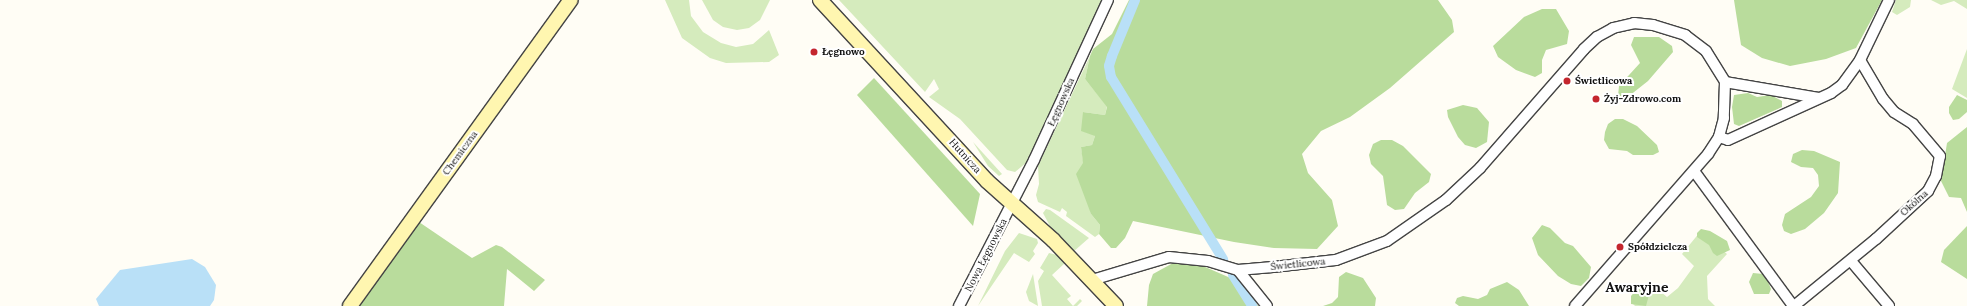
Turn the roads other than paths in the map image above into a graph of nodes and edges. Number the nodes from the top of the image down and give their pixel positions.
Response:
1 (571, 0) edge
2 (820, 0) edge
3 (1108, 0) edge
4 (1889, 0) edge
5 (1860, 60) junction
6 (1725, 82) junction
7 (1818, 98) junction
8 (1719, 137) junction
9 (1694, 171) junction
10 (1012, 203) junction
11 (1851, 261) junction
12 (1238, 270) junction
13 (1092, 280) junction
14 (350, 306) edge
15 (959, 306) edge
16 (1116, 306) edge
17 (1267, 306) edge
18 (1575, 306) edge
19 (1793, 306) edge
20 (1890, 306) edge

1 - 14 street, Chemiczna
2 - 10 street, Hutnicza
3 - 10 street, Łęgnowska
4 - 5 street
5 - 7 street
5 - 11 street, Okólna
6 - 7 street
6 - 8 street
6 - 12 street, Świetlicowa
7 - 8 street
8 - 9 street
9 - 18 street
9 - 19 street, Okólna
10 - 13 street, Hutnicza
10 - 15 street, Nowa Łęgnowska
11 - 19 street, Okólna
11 - 20 street
12 - 13 street, Świetlicowa
12 - 17 street
13 - 16 street, Hutnicza

